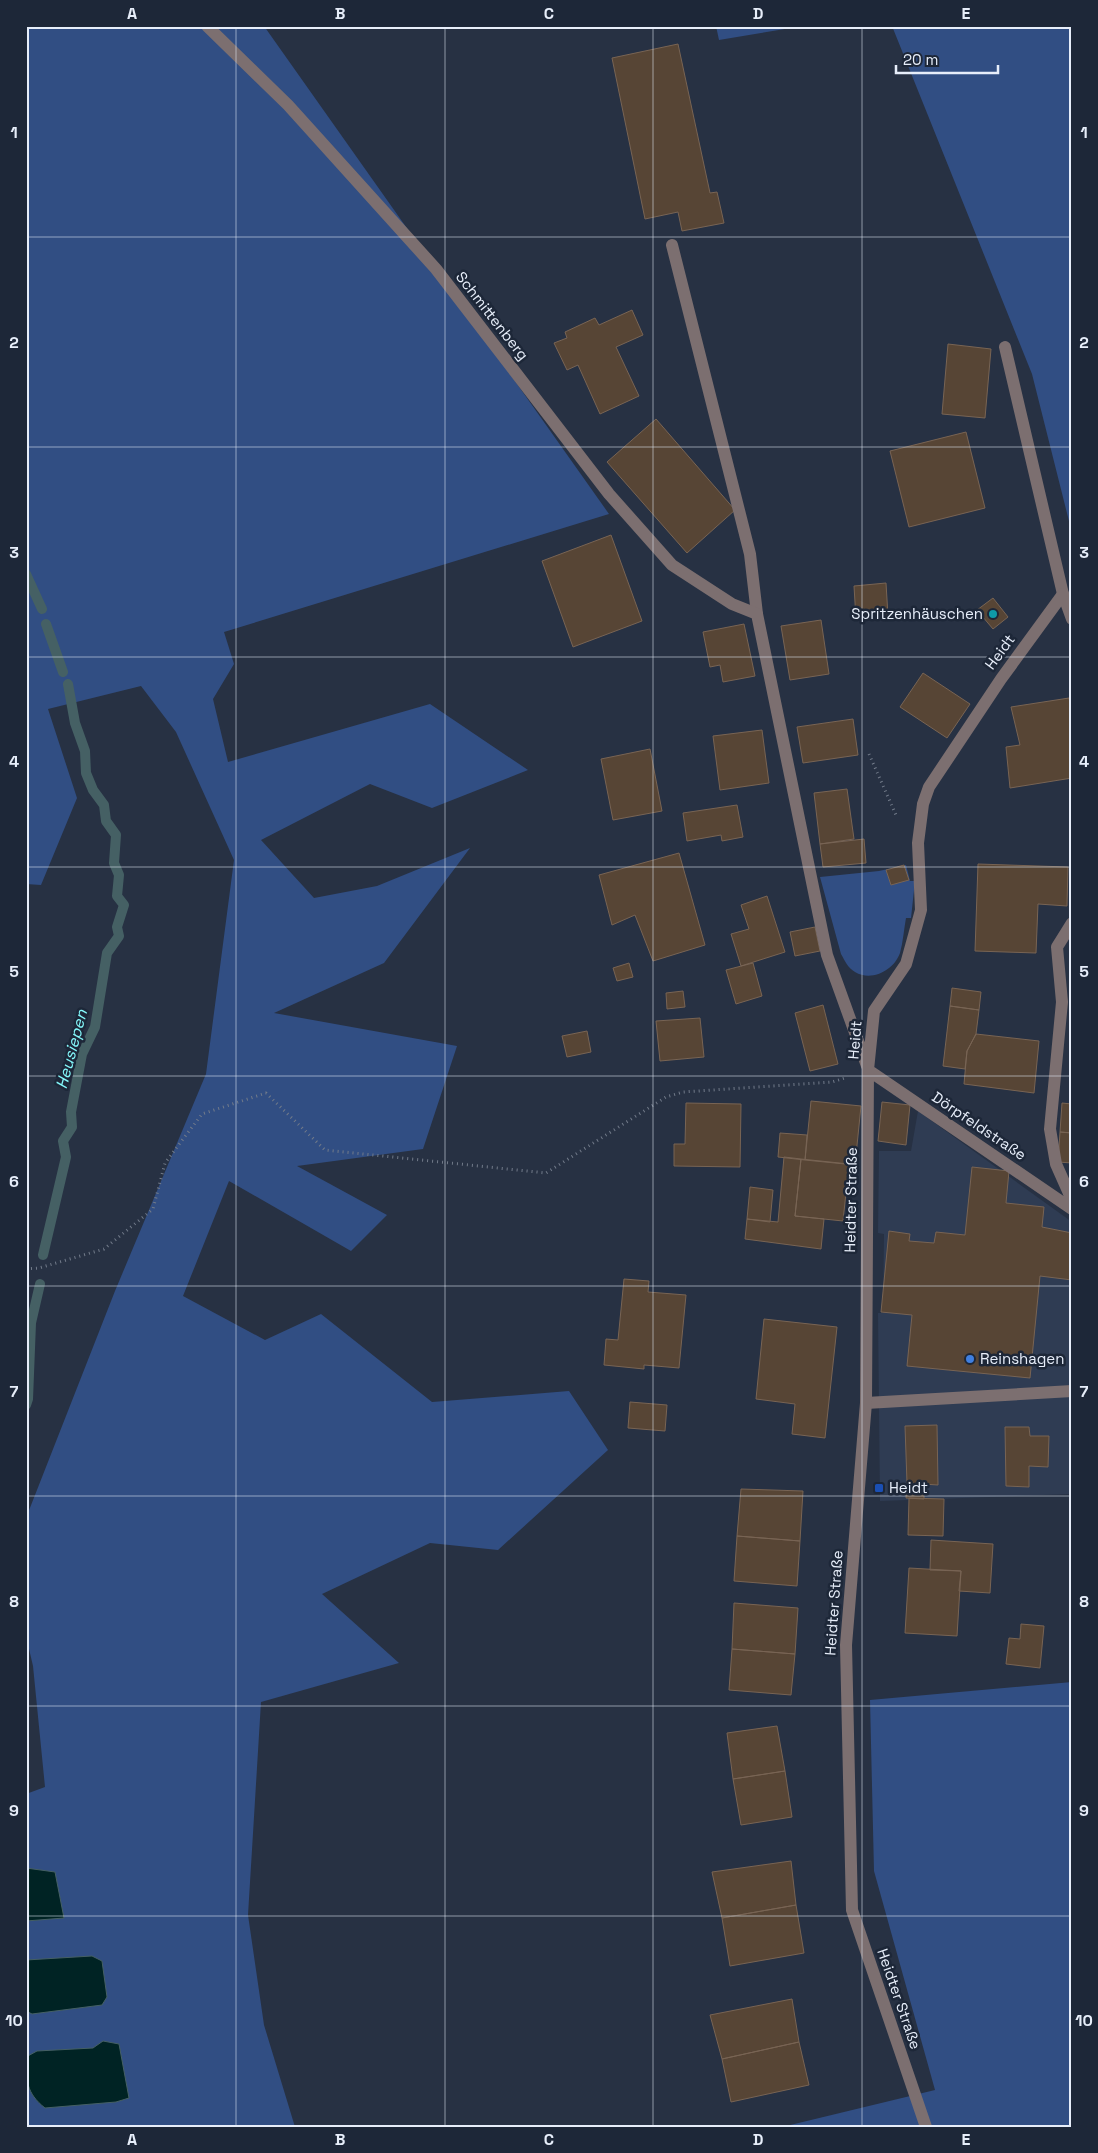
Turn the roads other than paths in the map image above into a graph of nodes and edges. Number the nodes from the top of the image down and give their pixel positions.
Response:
1 (207, 26) edge
2 (672, 245) dead end
3 (1005, 347) dead end
4 (1063, 594) junction
5 (757, 614) junction
6 (1072, 619) edge
7 (1072, 923) edge
8 (868, 1070) junction
9 (1072, 1200) edge
10 (1072, 1209) edge
11 (1072, 1391) edge
12 (866, 1403) junction
13 (926, 2127) edge

1 - 5 street, Schmittenberg
2 - 5 street, Heidt
3 - 4 street
4 - 6 street
4 - 8 street, Heidt
5 - 8 street, Heidt
7 - 9 street
8 - 10 street, Dörpfeldstraße
8 - 12 street, Heidter Straße
11 - 12 street
12 - 13 street, Heidter Straße

